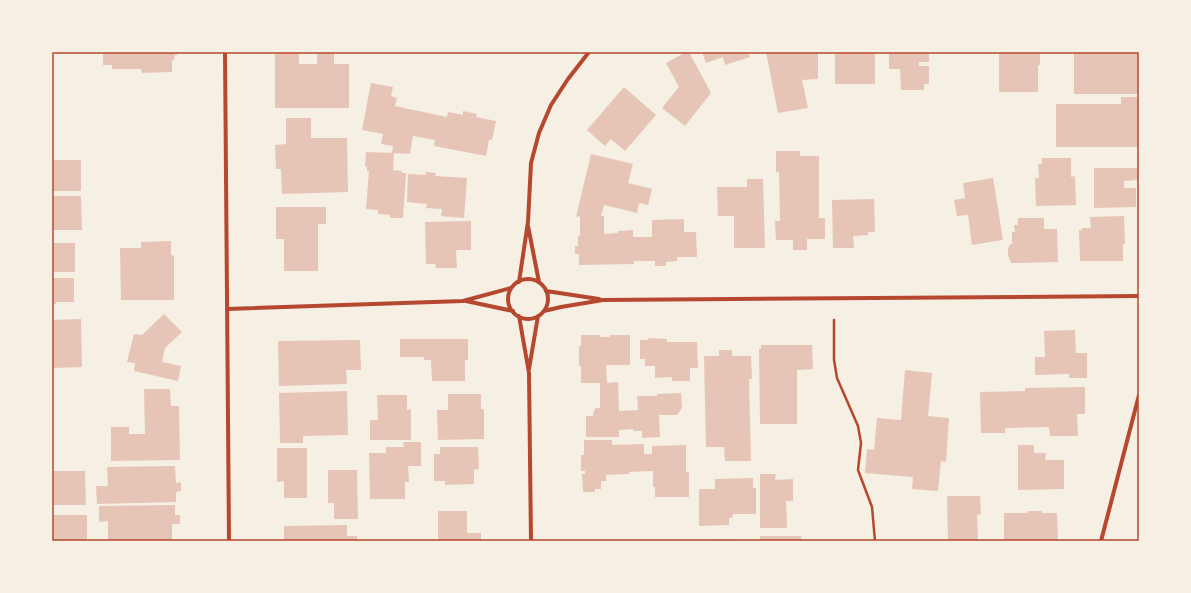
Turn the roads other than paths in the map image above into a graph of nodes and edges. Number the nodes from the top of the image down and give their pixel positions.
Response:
1 (225, 52) edge
2 (589, 52) edge
3 (528, 222) junction
4 (519, 282) junction
5 (538, 282) junction
6 (511, 288) junction
7 (546, 290) junction
8 (1139, 296) edge
9 (603, 300) junction
10 (463, 301) junction
11 (227, 309) junction
12 (513, 311) junction
13 (544, 311) junction
14 (519, 316) junction
15 (538, 316) junction
16 (529, 373) junction
17 (1139, 395) edge
18 (229, 541) edge
19 (531, 541) edge
20 (1101, 541) edge

1 - 11 street
2 - 3 street
3 - 4 street
3 - 5 street
4 - 5 street
4 - 6 street
5 - 7 street
6 - 10 street
6 - 12 street
7 - 9 street
7 - 13 street
8 - 9 street
9 - 13 street
10 - 11 street
10 - 12 street
11 - 18 street
12 - 14 street
13 - 15 street
14 - 15 street
14 - 16 street
15 - 16 street
16 - 19 street
17 - 20 street

